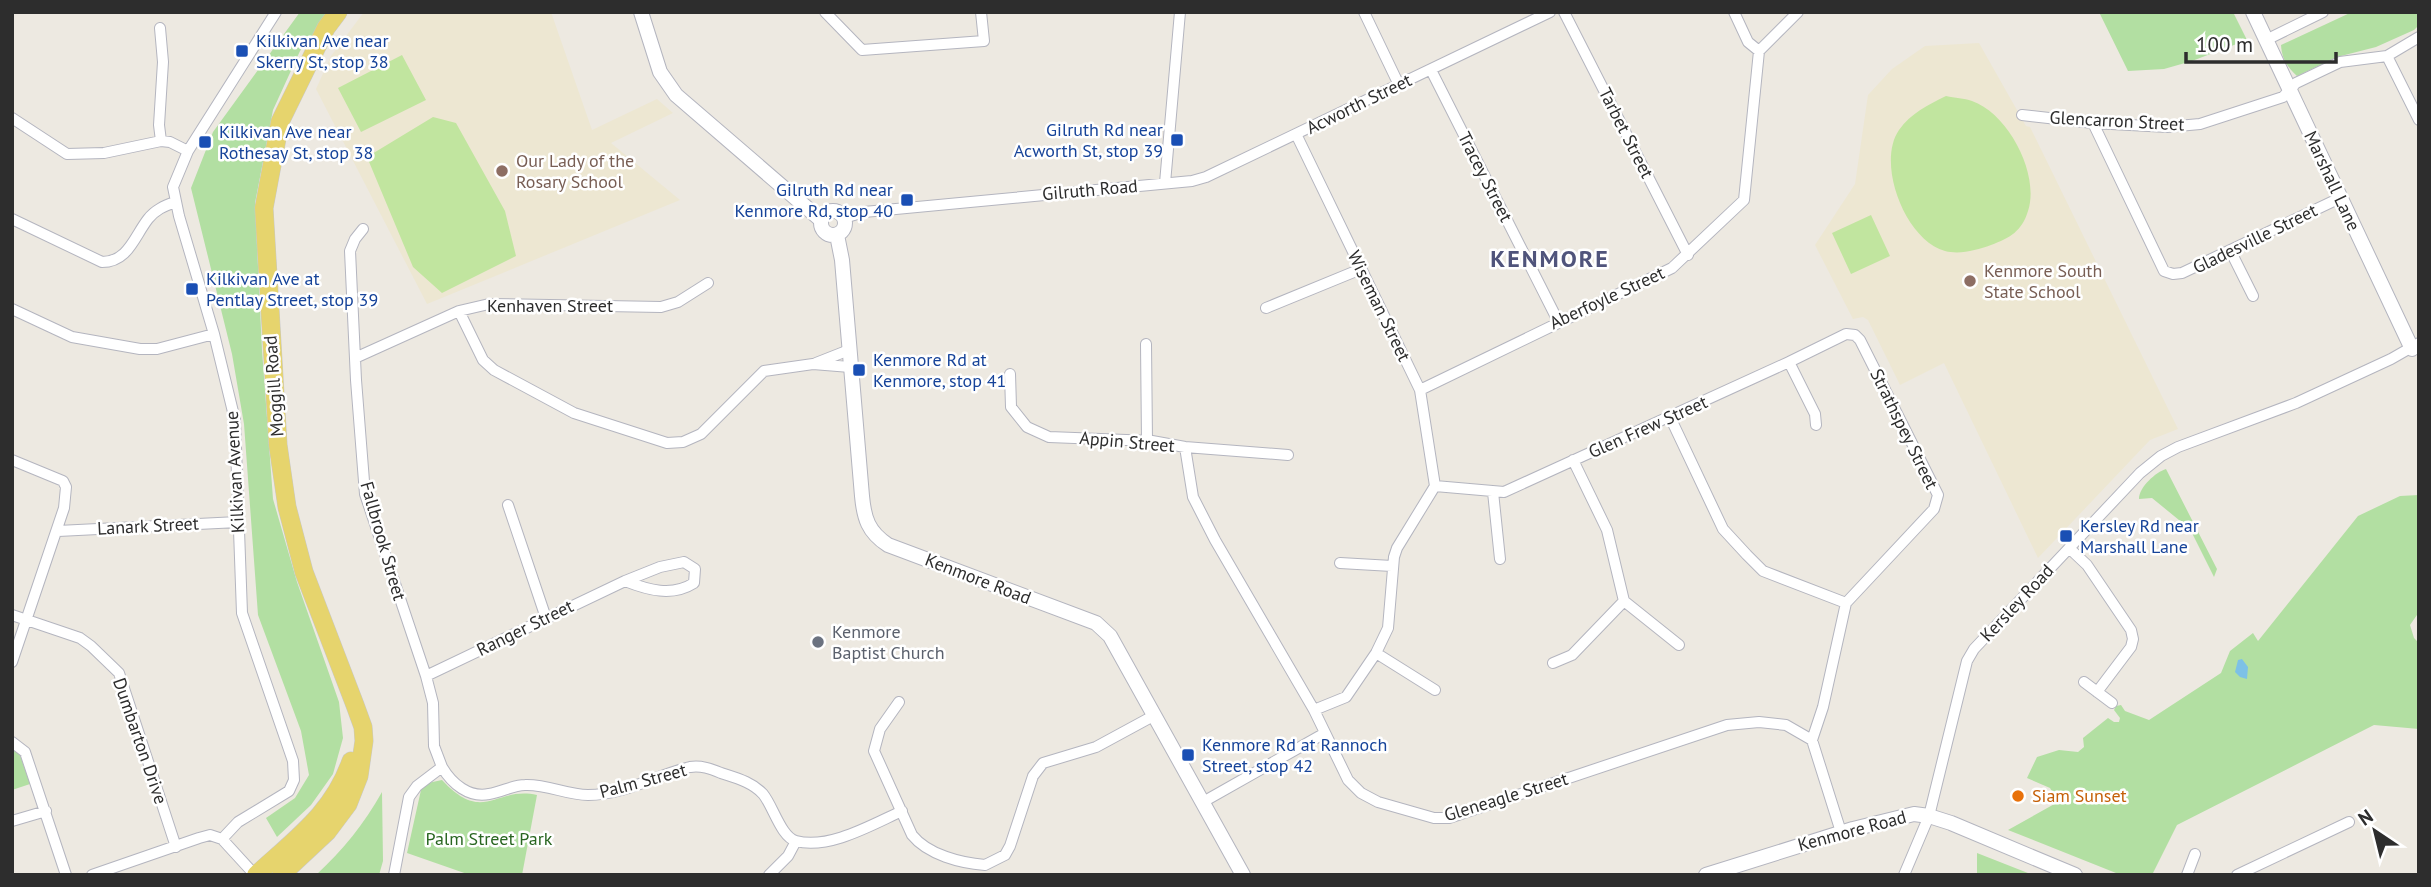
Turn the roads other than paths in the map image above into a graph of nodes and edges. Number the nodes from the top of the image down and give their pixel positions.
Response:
1 (276, 12) edge
2 (338, 12) edge
3 (349, 12) edge
4 (641, 12) edge
5 (825, 12) edge
6 (981, 12) edge
7 (1180, 12) edge
8 (1364, 12) edge
9 (1550, 12) edge
10 (1564, 12) edge
11 (1734, 12) edge
12 (1798, 12) edge
13 (2253, 12) edge
14 (2323, 12) edge
15 (160, 28) dead end
16 (2419, 37) edge
17 (2266, 40) junction
18 (1759, 51) junction
19 (2387, 55) junction
20 (309, 64) junction
21 (1431, 69) junction
22 (1399, 85) junction
23 (2291, 91) junction
24 (2022, 115) dead end
25 (12, 118) edge
26 (2419, 120) edge
27 (2093, 123) junction
28 (1296, 134) junction
29 (161, 141) junction
30 (188, 151) junction
31 (1165, 183) junction
32 (2340, 198) junction
33 (175, 201) junction
34 (845, 218) junction
35 (12, 219) edge
36 (821, 220) junction
37 (363, 229) dead end
38 (837, 235) junction
39 (2230, 250) junction
40 (1688, 255) junction
41 (1360, 269) junction
42 (708, 283) dead end
43 (2253, 296) dead end
44 (1266, 308) dead end
45 (12, 309) edge
46 (459, 311) junction
47 (1558, 321) junction
48 (214, 334) junction
49 (1854, 335) joint
50 (1146, 344) dead end
51 (2415, 346) edge
52 (849, 350) junction
53 (355, 358) junction
54 (1789, 362) junction
55 (813, 364) junction
56 (850, 367) junction
57 (1010, 374) dead end
58 (1420, 390) junction
59 (1670, 417) junction
60 (1816, 425) dead end
61 (1147, 441) junction
62 (1185, 447) junction
63 (1288, 455) dead end
64 (12, 460) edge
65 (1573, 460) junction
66 (1436, 486) junction
67 (1493, 492) junction
68 (508, 505) dead end
69 (238, 522) junction
70 (58, 531) junction
71 (2069, 548) junction
72 (1500, 559) dead end
73 (1340, 563) dead end
74 (1392, 566) junction
75 (625, 581) junction
76 (1624, 601) junction
77 (1846, 603) junction
78 (12, 615) edge
79 (546, 618) junction
80 (27, 620) junction
81 (1679, 645) dead end
82 (1376, 653) junction
83 (12, 662) edge
84 (1553, 663) dead end
85 (426, 676) junction
86 (2084, 682) dead end
87 (1435, 690) dead end
88 (2097, 692) junction
89 (899, 702) dead end
90 (2112, 703) dead end
91 (355, 705) junction
92 (1314, 710) junction
93 (1155, 715) junction
94 (1325, 733) junction
95 (1812, 740) junction
96 (12, 742) edge
97 (442, 767) junction
98 (1203, 802) junction
99 (46, 811) junction
100 (902, 811) junction
101 (1929, 816) junction
102 (12, 821) edge
103 (2349, 822) dead end
104 (1841, 832) junction
105 (222, 839) junction
106 (796, 841) junction
107 (176, 847) junction
108 (2195, 854) dead end
109 (66, 875) edge
110 (92, 875) edge
111 (256, 875) edge
112 (281, 875) edge
113 (394, 875) edge
114 (769, 875) edge
115 (1243, 875) edge
116 (1706, 875) edge
117 (1904, 875) edge
118 (2076, 875) edge
119 (2187, 875) edge
120 (2237, 875) edge

1 - 30 street, Kilkivan Avenue
2 - 20 main road, Moggill Road
3 - 20 main road, Moggill Road
4 - 36 street
5 - 6 street
7 - 31 street
8 - 22 street
9 - 21 street, Acworth Street
10 - 40 street, Tarbet Street
11 - 18 street
12 - 18 street
13 - 17 street, Marshall Lane
14 - 17 street
15 - 29 street
16 - 19 street
17 - 23 street, Marshall Lane
18 - 40 street, Aberfoyle Street
19 - 23 street, Glencarron Street
19 - 26 street
20 - 91 main road, Moggill Road
21 - 22 street, Acworth Street
21 - 47 street, Tracey Street
22 - 28 street, Acworth Street
23 - 27 street, Glencarron Street
23 - 32 street, Marshall Lane
24 - 27 street, Glencarron Street
25 - 29 street
27 - 39 street, Gladesville Street
28 - 31 street, Acworth Street
28 - 41 street, Wiseman Street
29 - 30 street
30 - 33 street, Kilkivan Avenue
31 - 34 street, Gilruth Road
32 - 39 street, Gladesville Street
32 - 51 street, Marshall Lane
33 - 35 street
33 - 48 street, Kilkivan Avenue
34 - 36 street
34 - 38 street
36 - 38 street
37 - 53 street, Fallbrook Street
38 - 52 street, Kenmore Road
39 - 43 street
40 - 47 street, Aberfoyle Street
41 - 44 street
41 - 58 street, Wiseman Street
42 - 46 street, Kenhaven Street
45 - 48 street
46 - 53 street, Kenhaven Street
46 - 55 street
47 - 58 street, Aberfoyle Street
48 - 69 street, Kilkivan Avenue
49 - 54 street, Glen Frew Street
49 - 77 street, Strathspey Street
50 - 61 street
51 - 71 street, Kersley Road
52 - 55 street
52 - 56 street, Kenmore Road
53 - 85 street, Fallbrook Street
54 - 59 street, Glen Frew Street
54 - 60 street
55 - 56 street
56 - 93 street, Kenmore Road
57 - 61 street, Appin Street
58 - 66 street, Wiseman Street
59 - 65 street, Glen Frew Street
59 - 77 street
61 - 62 street, Appin Street
62 - 63 street, Appin Street
62 - 92 street, Gleneagle Street
64 - 70 street
65 - 67 street, Glen Frew Street
65 - 76 street
66 - 67 street, Glen Frew Street
66 - 74 street
67 - 72 street
68 - 79 street
69 - 70 street, Lanark Street
69 - 105 street, Kilkivan Avenue
70 - 80 street
71 - 88 street
71 - 101 street, Kersley Road
73 - 74 street
74 - 82 street
75 - 75 street, Ranger Street
75 - 79 street, Ranger Street
76 - 81 street
76 - 84 street
77 - 95 street
78 - 80 street, Dumbarton Drive
79 - 85 street, Ranger Street
80 - 83 street
80 - 107 street, Dumbarton Drive
82 - 87 street
82 - 92 street
85 - 97 street, Fallbrook Street
86 - 88 street
88 - 90 street
89 - 100 street
91 - 111 main road, Moggill Road
91 - 112 main road, Moggill Road
92 - 94 street, Gleneagle Street
93 - 98 street, Kenmore Road
93 - 100 street
94 - 95 street, Gleneagle Street
94 - 98 street
95 - 104 street
96 - 99 street
97 - 106 street, Palm Street
97 - 113 street
98 - 115 street, Kenmore Road
99 - 102 street
99 - 109 street
100 - 106 street
101 - 104 street, Kenmore Road
101 - 117 street, Kersley Road
101 - 118 street, Kenmore Road
103 - 120 street
104 - 116 street, Kenmore Road
105 - 107 street
105 - 111 street
106 - 114 street
107 - 110 street
108 - 119 street

